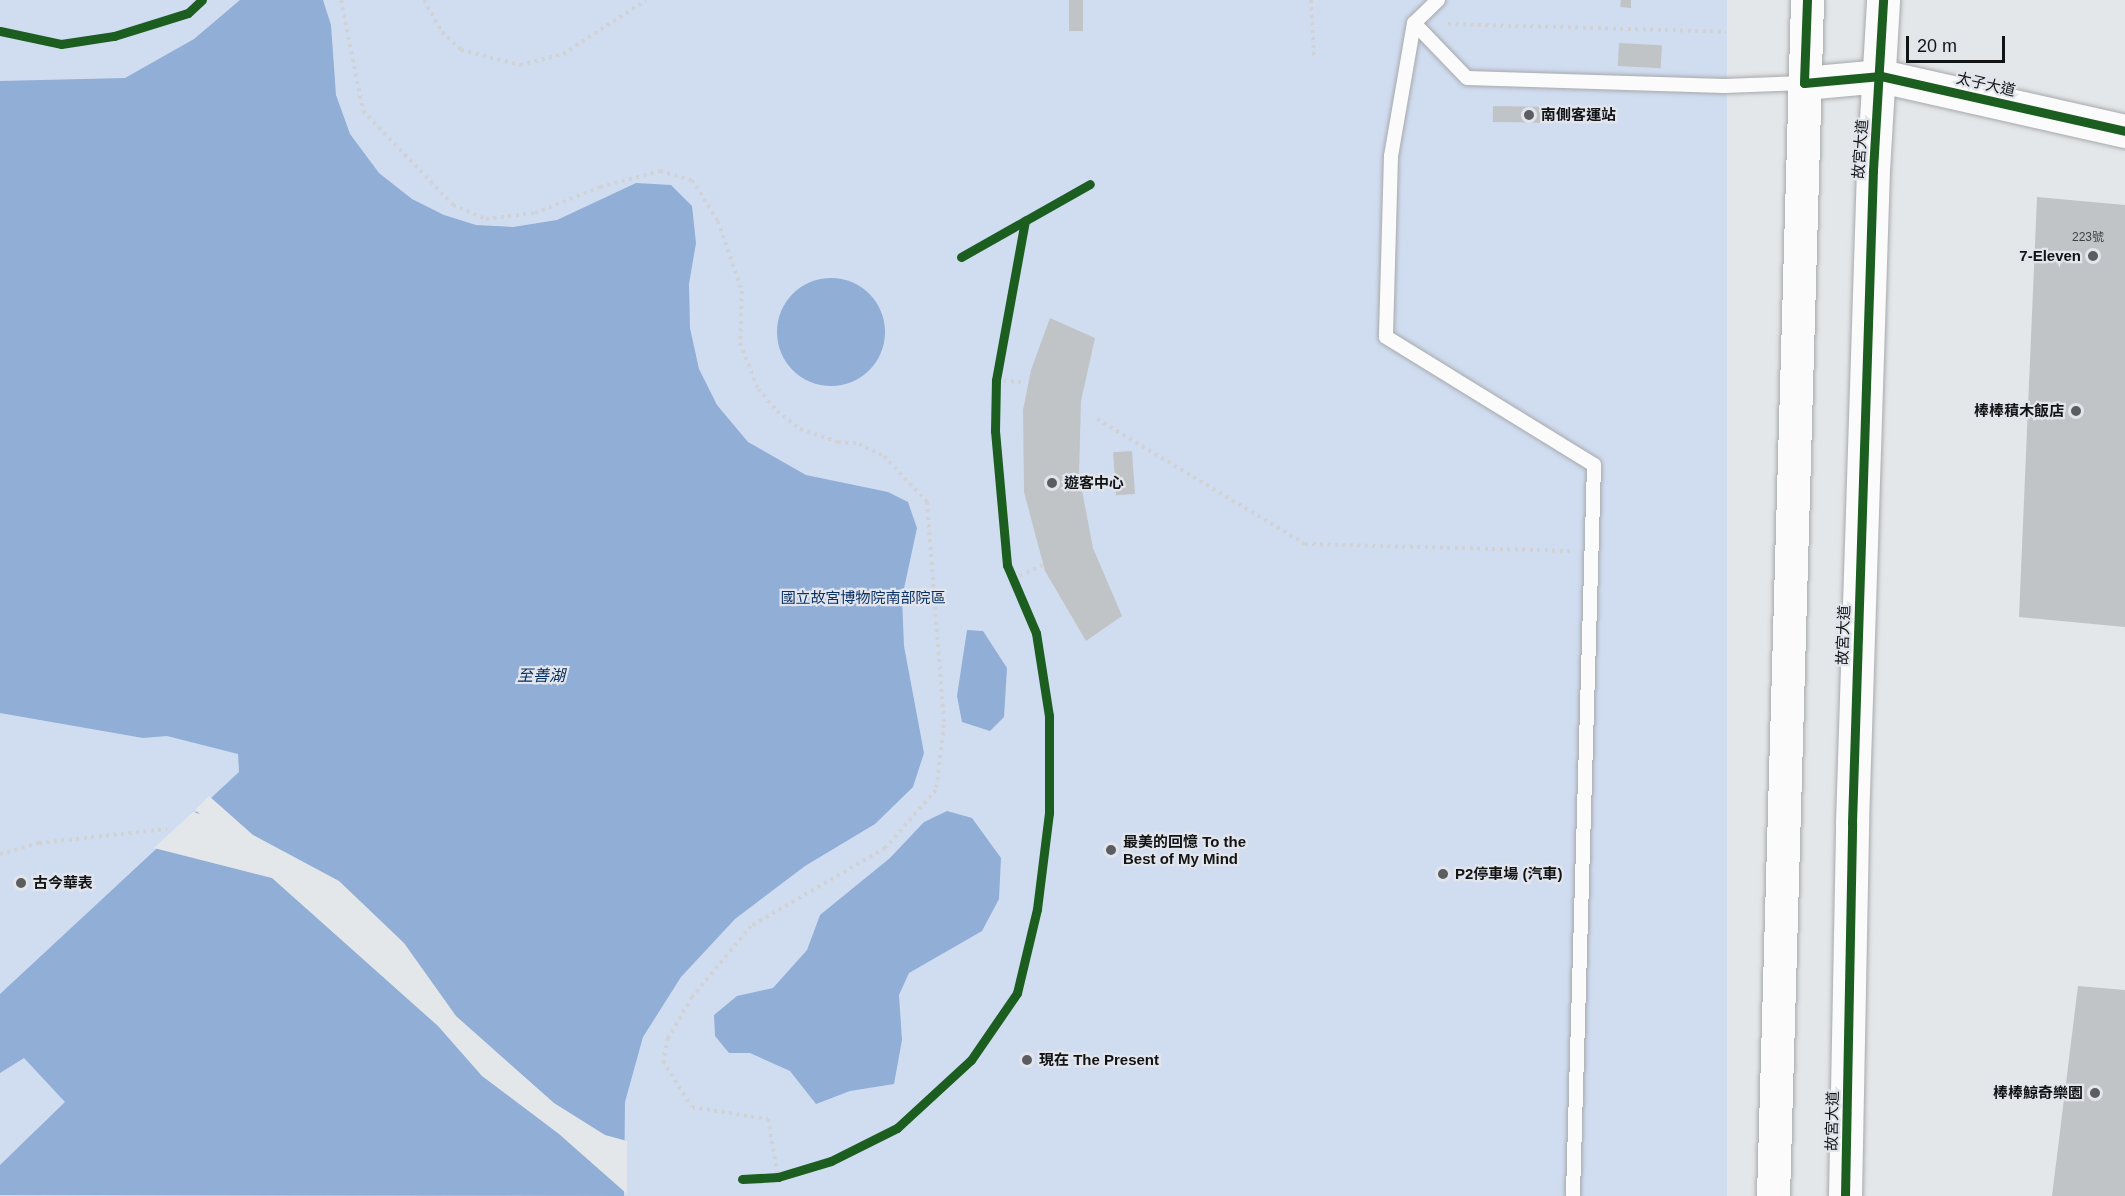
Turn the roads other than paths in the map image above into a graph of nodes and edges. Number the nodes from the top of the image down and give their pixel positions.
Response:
1 (1438, 0) edge
2 (1807, 0) edge
3 (1883, 0) edge
4 (1414, 23) junction
5 (1881, 76) junction
6 (1804, 82) junction
7 (2125, 131) edge
8 (1573, 1196) edge
9 (1773, 1196) edge
10 (1845, 1196) edge

1 - 4 lane
2 - 6 street
3 - 5 street, 故宮大道
4 - 6 lane
4 - 8 lane
5 - 6 street, 太子大道
5 - 7 street, 太子大道
5 - 10 street, 故宮大道
6 - 9 street

